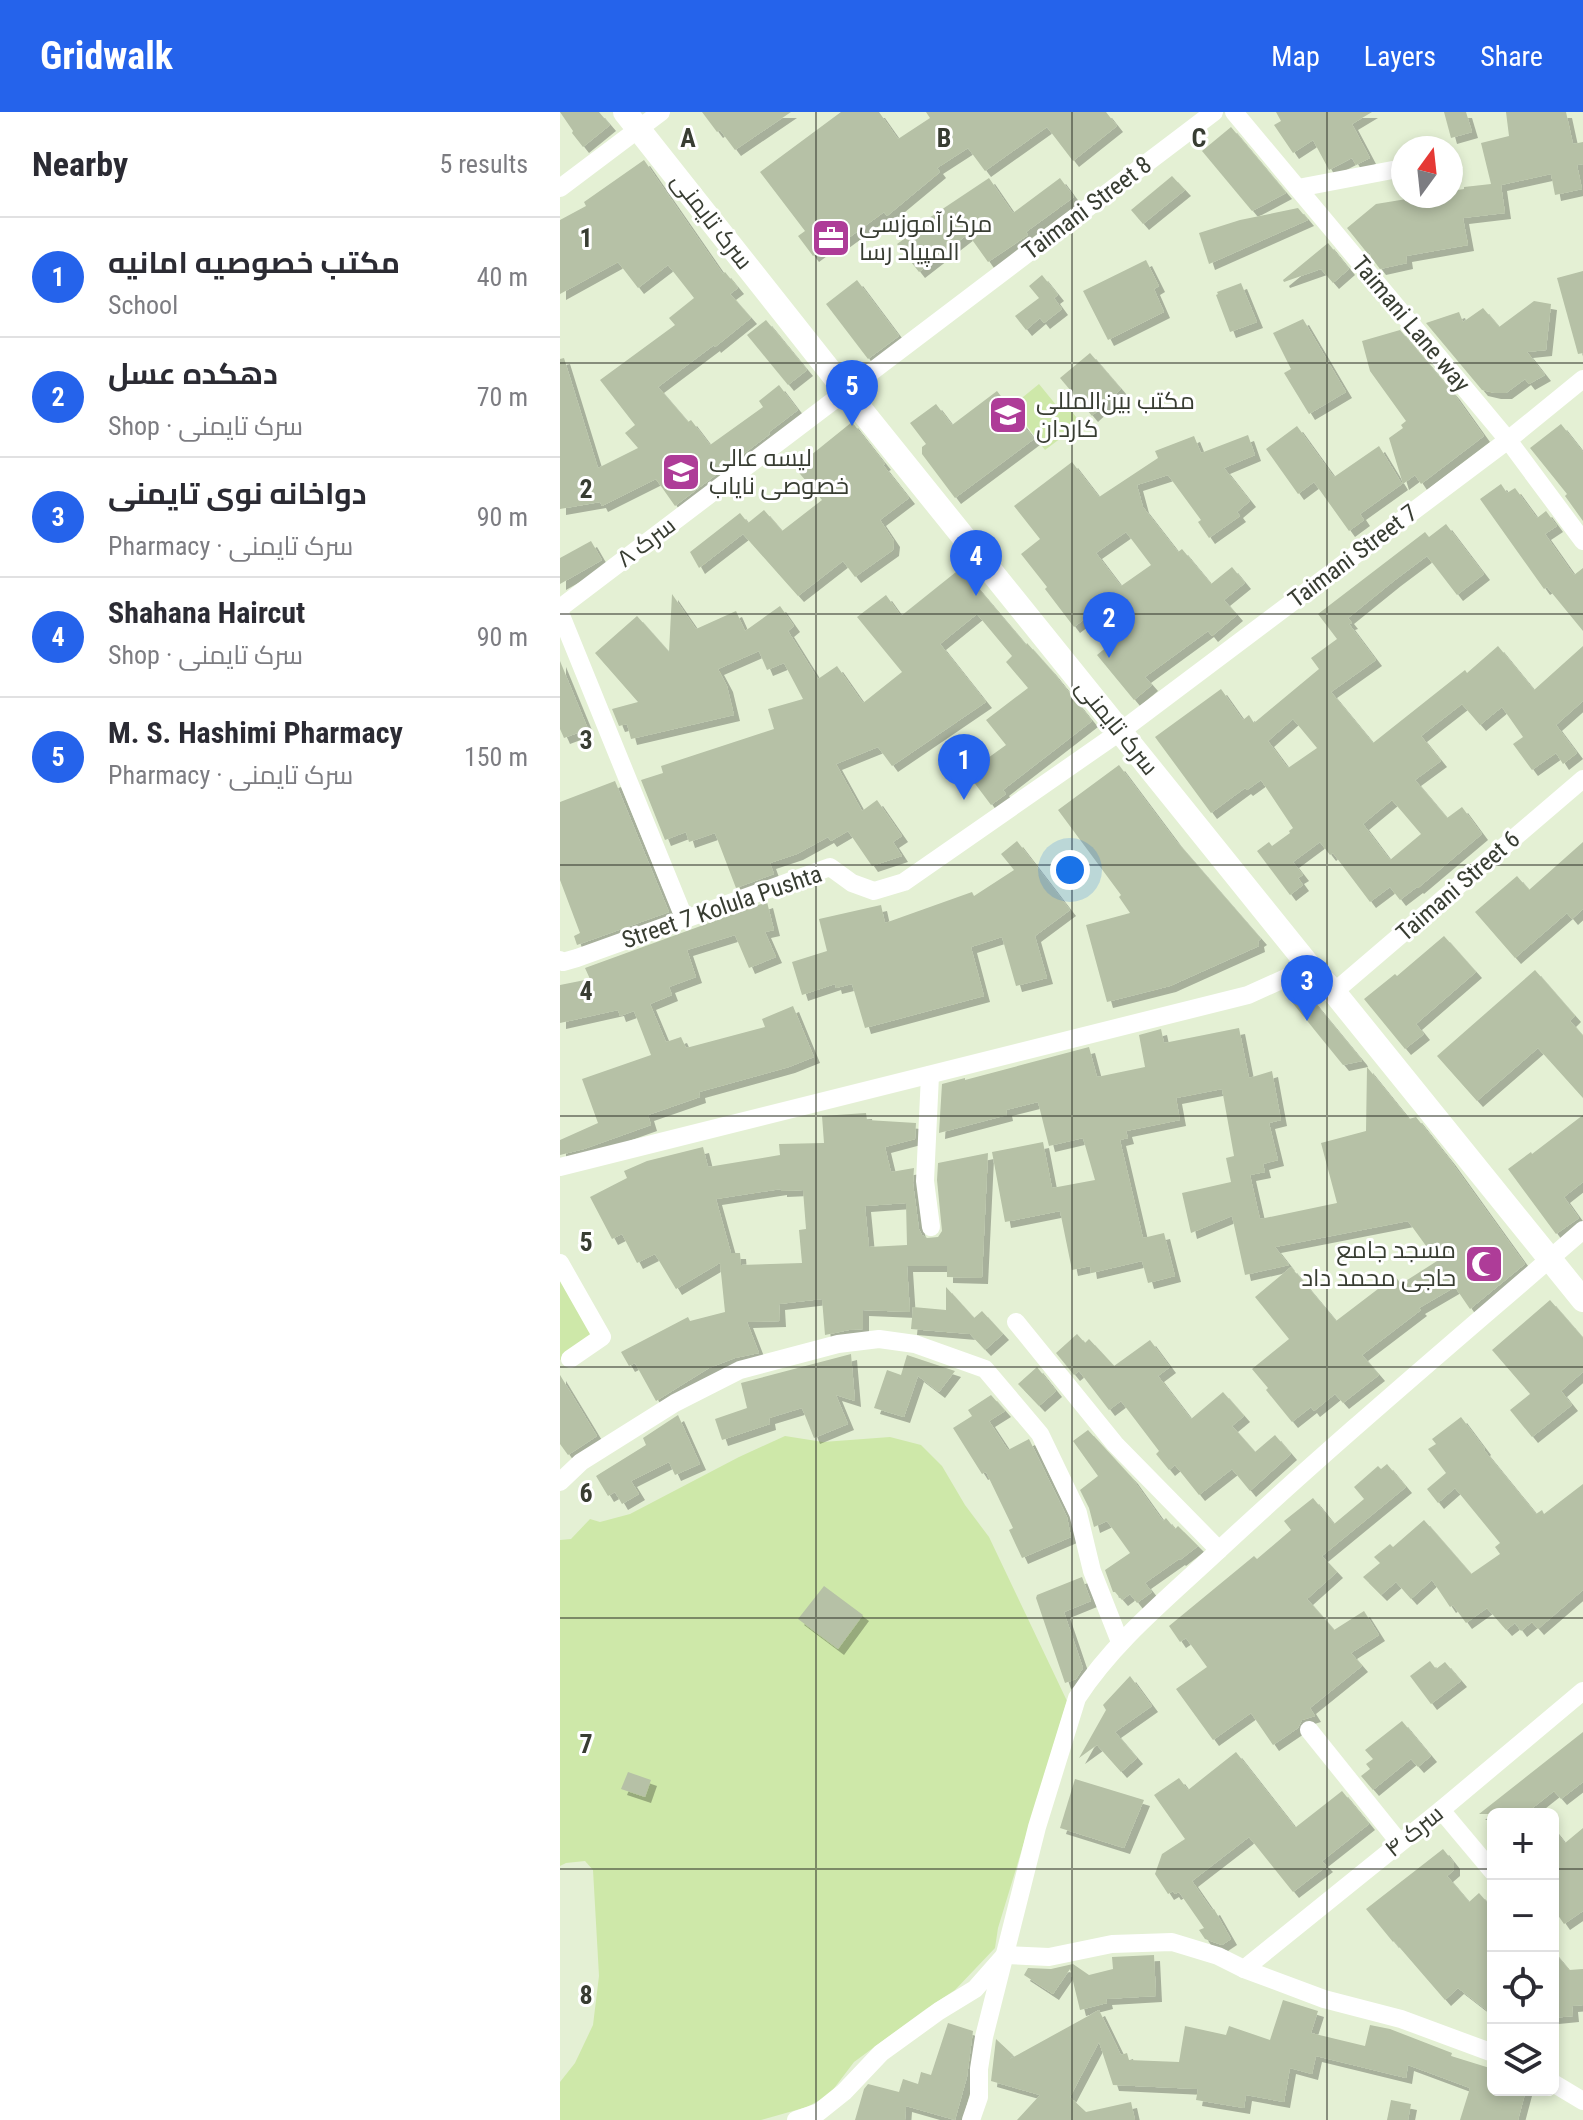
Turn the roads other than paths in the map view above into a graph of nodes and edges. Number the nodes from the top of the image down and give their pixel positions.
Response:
1 (661, 112) edge
2 (1214, 112) edge
3 (1234, 112) edge
4 (632, 120) edge
5 (1391, 170) edge
6 (560, 188) edge
7 (1298, 188) junction
8 (1583, 379) edge
9 (845, 390) junction
10 (1508, 440) junction
11 (1583, 541) edge
12 (560, 610) edge
13 (1121, 731) junction
14 (1583, 779) edge
15 (685, 920) junction
16 (560, 960) edge
17 (1310, 967) junction
18 (1334, 992) junction
19 (930, 1075) junction
20 (560, 1167) edge
21 (931, 1227) dead end
22 (1583, 1230) edge
23 (1549, 1259) junction
24 (560, 1263) edge
25 (1583, 1300) edge
26 (1016, 1322) dead end
27 (570, 1359) dead end
28 (562, 1474) edge
29 (1219, 1550) junction
30 (1120, 1642) junction
31 (1583, 1691) edge
32 (1309, 1730) dead end
33 (1441, 1810) junction
34 (1399, 1842) junction
35 (1487, 1865) edge
36 (1005, 1955) junction
37 (1244, 1969) junction
38 (1487, 2051) edge
39 (1559, 2087) edge
40 (1583, 2101) edge
41 (796, 2120) edge
42 (971, 2120) edge

1 - 4 street
2 - 9 street, Taimani Street 8
3 - 7 street, Taimani Lane way
4 - 6 street
4 - 9 main road, سرک تایمنی
5 - 7 street
7 - 10 street, Taimani Lane way
8 - 10 street, Taimani Street 7
9 - 12 street, سرک ۸
9 - 13 main road, سرک تایمنی
10 - 11 street, Taimani Lane way
10 - 13 street, Taimani Street 7
12 - 15 street
13 - 15 street, Street 7 Kolula Pushta
13 - 17 main road, سرک تایمنی
14 - 18 street, Taimani Street 6
15 - 16 street, Street 7 Kolula Pushta
17 - 18 main road, سرک تایمنی
17 - 19 street
18 - 23 main road, سرک تایمنی
19 - 20 street
19 - 21 street
22 - 23 street
23 - 25 main road, سرک تایمنی
23 - 29 street
24 - 27 street
26 - 29 street
28 - 30 street
29 - 30 street
30 - 36 street
31 - 33 street, سرک ۴
32 - 34 street
33 - 34 street, سرک ۴
33 - 35 street
34 - 37 street, سرک ۴
36 - 37 street
36 - 41 street
36 - 42 street
37 - 38 street
39 - 40 street

